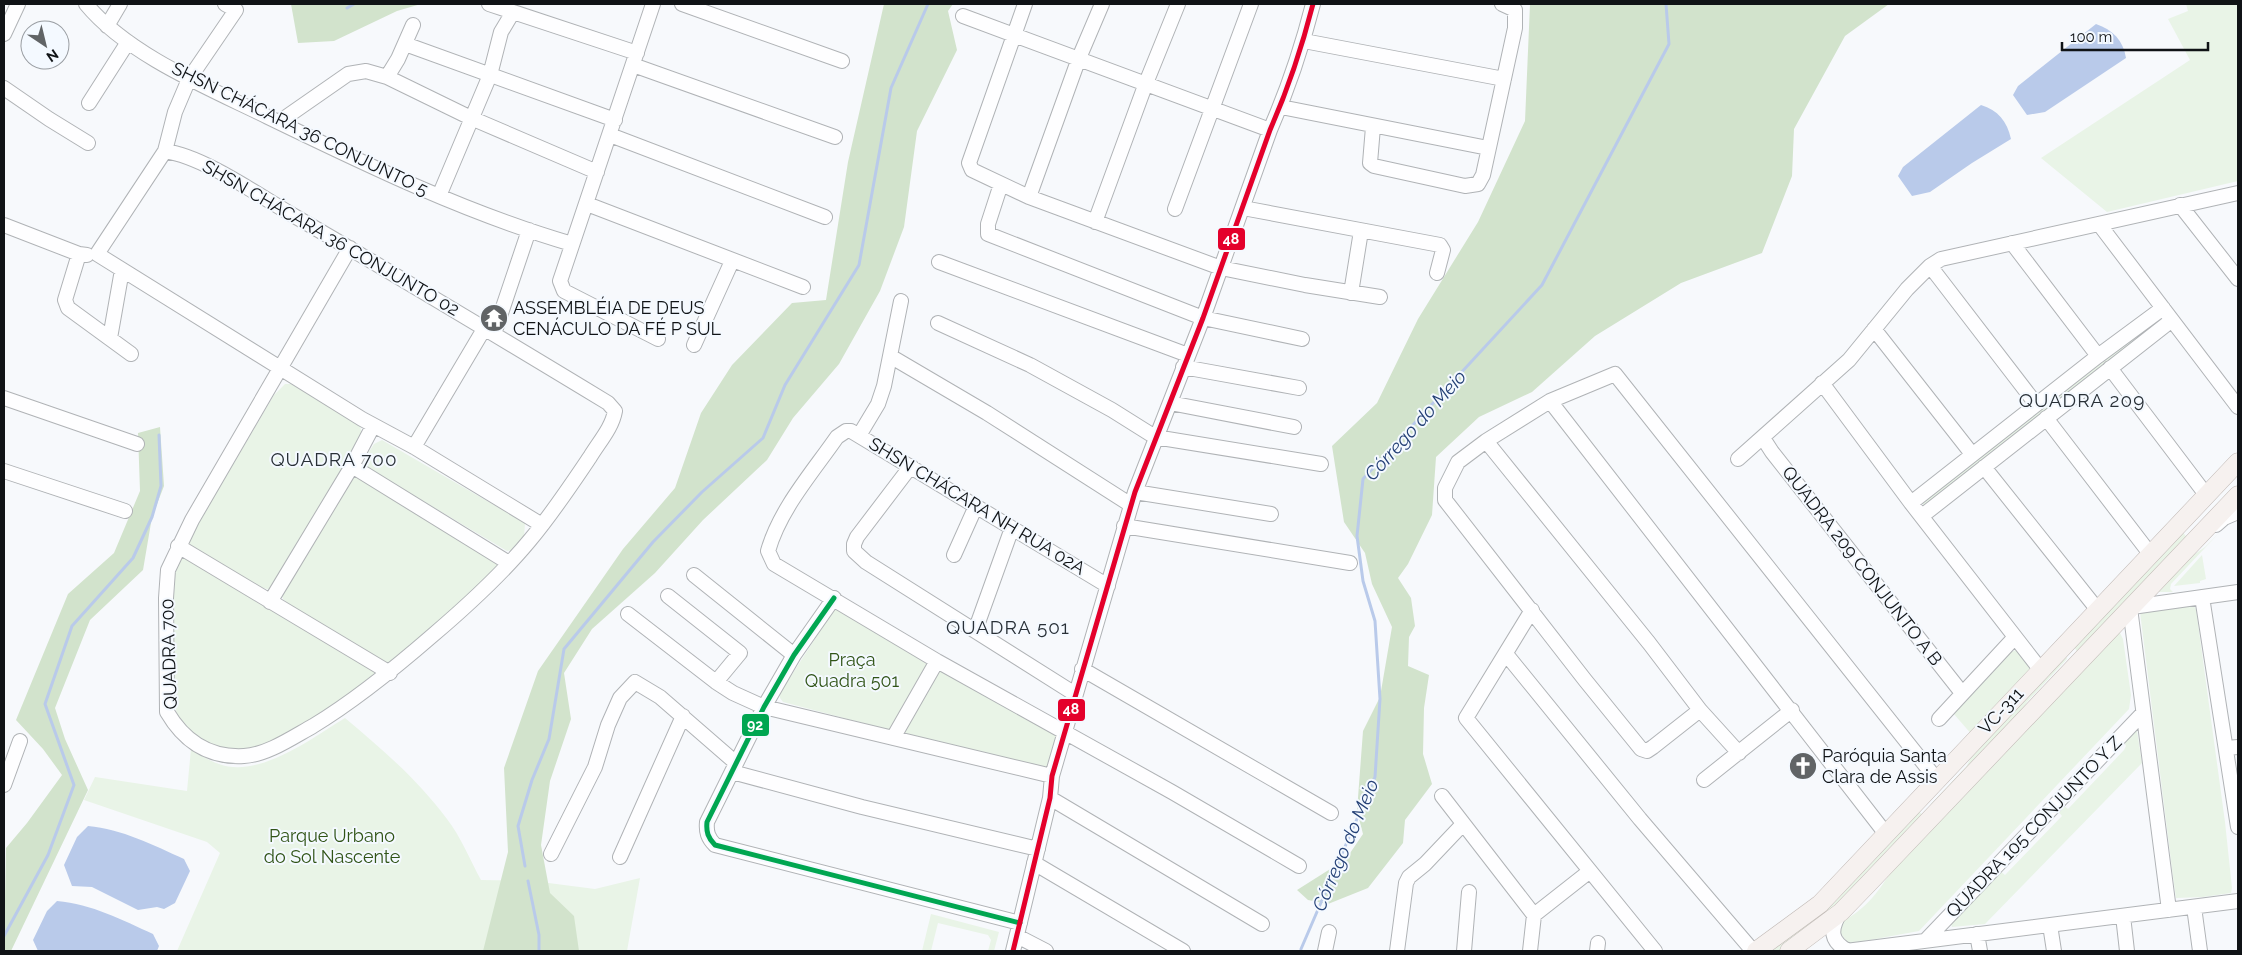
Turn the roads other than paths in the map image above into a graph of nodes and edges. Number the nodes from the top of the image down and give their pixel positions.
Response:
1 (18, 4) edge
2 (86, 4) edge
3 (120, 4) edge
4 (225, 4) edge
5 (489, 4) edge
6 (653, 4) edge
7 (682, 4) edge
8 (1025, 4) edge
9 (1102, 4) edge
10 (1178, 4) edge
11 (1251, 4) edge
12 (1313, 4) edge
13 (1502, 4) edge
14 (513, 12) junction
15 (963, 16) dead end
16 (413, 25) dead end
17 (107, 26) junction
18 (4, 34) edge
19 (1012, 36) junction
20 (1304, 41) junction
21 (128, 42) junction
22 (405, 44) junction
23 (1079, 58) junction
24 (635, 59) junction
25 (842, 61) dead end
26 (490, 75) junction
27 (387, 77) junction
28 (1504, 79) junction
29 (189, 80) junction
30 (1146, 83) junction
31 (4, 88) edge
32 (89, 103) dead end
33 (1281, 107) junction
34 (1213, 109) junction
35 (471, 118) junction
36 (615, 120) junction
37 (279, 122) junction
38 (1374, 127) junction
39 (1270, 130) junction
40 (610, 135) junction
41 (835, 136) dead end
42 (88, 143) dead end
43 (1488, 148) junction
44 (165, 151) junction
45 (597, 172) junction
46 (1001, 184) junction
47 (2238, 193) edge
48 (439, 196) junction
49 (1029, 197) junction
50 (587, 204) junction
51 (2180, 205) junction
52 (1175, 208) dead end
53 (1243, 208) junction
54 (825, 217) dead end
55 (1095, 222) junction
56 (2099, 224) junction
57 (4, 225) edge
58 (528, 230) junction
59 (1362, 231) junction
60 (2012, 243) junction
61 (572, 244) junction
62 (350, 248) junction
63 (79, 254) junction
64 (97, 254) junction
65 (732, 261) junction
66 (939, 262) dead end
67 (1930, 266) junction
68 (1221, 268) junction
69 (122, 270) junction
70 (1438, 273) dead end
71 (2238, 279) edge
72 (803, 287) dead end
73 (1351, 293) junction
74 (1380, 297) dead end
75 (901, 301) dead end
76 (2163, 308) junction
77 (1203, 318) junction
78 (2172, 320) junction
79 (938, 323) dead end
80 (1874, 329) junction
81 (489, 331) junction
82 (110, 338) junction
83 (658, 339) dead end
84 (1302, 339) dead end
85 (694, 345) dead end
86 (131, 354) dead end
87 (890, 356) junction
88 (2098, 356) junction
89 (1186, 361) junction
90 (2110, 368) junction
91 (280, 369) junction
92 (1822, 383) junction
93 (1298, 388) dead end
94 (4, 398) edge
95 (1550, 402) junction
96 (1170, 403) junction
97 (2036, 404) junction
98 (2238, 408) edge
99 (615, 411) joint
100 (2046, 418) junction
101 (373, 426) junction
102 (1294, 427) dead end
103 (860, 434) junction
104 (1156, 437) junction
105 (1764, 438) junction
106 (1486, 441) junction
107 (137, 444) dead end
108 (414, 447) junction
109 (1972, 454) junction
110 (1738, 459) dead end
111 (2238, 462) edge
112 (1320, 464) dead end
113 (352, 466) junction
114 (911, 466) junction
115 (1984, 467) junction
116 (4, 471) edge
117 (2238, 495) edge
118 (1133, 498) junction
119 (2204, 500) junction
120 (1911, 503) junction
121 (976, 506) junction
122 (125, 511) dead end
123 (2238, 512) edge
124 (1271, 514) dead end
125 (1922, 516) junction
126 (542, 525) junction
127 (1124, 526) junction
128 (1012, 528) junction
129 (2198, 537) junction
130 (178, 546) junction
131 (2185, 551) junction
132 (954, 555) dead end
133 (2150, 555) junction
134 (508, 563) junction
135 (1350, 563) dead end
136 (694, 575) dead end
137 (1108, 586) junction
138 (2151, 587) junction
139 (2238, 592) edge
140 (668, 596) dead end
141 (2202, 596) junction
142 (834, 598) junction
143 (270, 602) junction
144 (2164, 602) junction
145 (2131, 608) junction
146 (2097, 609) junction
147 (1532, 610) junction
148 (628, 614) dead end
149 (975, 631) junction
150 (2016, 637) junction
151 (2057, 653) junction
152 (1506, 654) junction
153 (794, 656) junction
154 (937, 661) junction
155 (1082, 669) junction
156 (2040, 669) junction
157 (390, 673) junction
158 (716, 682) junction
159 (1962, 693) junction
160 (1075, 694) junction
161 (764, 707) junction
162 (1700, 710) junction
163 (1792, 710) junction
164 (2033, 711) junction
165 (2143, 713) junction
166 (682, 716) junction
167 (1939, 719) dead end
168 (1066, 733) junction
169 (893, 738) junction
170 (20, 741) dead end
171 (1970, 744) junction
172 (2232, 748) edge
173 (1739, 753) junction
174 (734, 767) junction
175 (1052, 776) junction
176 (1704, 780) dead end
177 (1937, 780) junction
178 (4, 785) edge
179 (1442, 796) dead end
180 (1050, 798) junction
181 (1938, 810) junction
182 (1331, 813) dead end
183 (1463, 824) junction
184 (2238, 827) edge
185 (1886, 834) junction
186 (1038, 849) junction
187 (552, 854) dead end
188 (620, 857) dead end
189 (1034, 863) junction
190 (1299, 866) dead end
191 (1590, 871) junction
192 (1469, 892) dead end
193 (2238, 902) edge
194 (2194, 907) junction
195 (2168, 910) junction
196 (1840, 912) junction
197 (1534, 915) junction
198 (2123, 916) junction
199 (1262, 924) dead end
200 (2050, 925) junction
201 (1019, 929) junction
202 (1329, 932) dead end
203 (1977, 934) junction
204 (1925, 941) junction
205 (1909, 947) edge
206 (1013, 951) edge
207 (1046, 951) edge
208 (1184, 951) edge
209 (1325, 951) edge
210 (1397, 951) edge
211 (1464, 951) edge
212 (1530, 951) edge
213 (1655, 951) edge
214 (1754, 951) edge
215 (1789, 951) edge
216 (1847, 951) edge
217 (1980, 951) edge
218 (2054, 951) edge
219 (2128, 951) edge
220 (2200, 951) edge

1 - 18 street
2 - 17 street, SHSN CHÁCARA 36 CONJUNTO 5
3 - 17 street
4 - 29 street
5 - 14 street
6 - 24 street
7 - 25 street
8 - 19 street
9 - 23 street
10 - 30 street
11 - 34 street
12 - 20 street
13 - 28 street
14 - 24 street
14 - 26 street
15 - 19 street
16 - 22 street
17 - 21 street, SHSN CHÁCARA 36 CONJUNTO 5
19 - 23 street
19 - 46 street
20 - 28 street
20 - 33 street
21 - 29 street, SHSN CHÁCARA 36 CONJUNTO 5
21 - 32 street
22 - 26 street
22 - 27 street
23 - 30 street
23 - 49 street
24 - 36 street
24 - 41 street
26 - 35 street
26 - 36 street
27 - 35 street
27 - 37 street
28 - 43 street
29 - 37 street, SHSN CHÁCARA 36 CONJUNTO 5
29 - 44 street
30 - 34 street
30 - 55 street
31 - 42 street
33 - 38 street
33 - 39 street
34 - 39 street
34 - 52 street
35 - 45 street
35 - 48 street
36 - 40 street
37 - 48 street, SHSN CHÁCARA 36 CONJUNTO 5
38 - 43 street
38 - 43 street
39 - 53 street
40 - 45 street
40 - 54 street
44 - 62 street, SHSN CHÁCARA 36 CONJUNTO 02
44 - 64 street
45 - 50 street
46 - 49 street
46 - 77 street
47 - 51 street
48 - 58 street, SHSN CHÁCARA 36 CONJUNTO 5
49 - 55 street
50 - 61 street
50 - 65 street
51 - 56 street
51 - 71 street
53 - 59 street
53 - 68 street
55 - 68 street
56 - 60 street
56 - 76 street
57 - 63 street
58 - 61 street, SHSN CHÁCARA 36 CONJUNTO 5
58 - 81 street
59 - 70 street
59 - 73 street
60 - 67 street
60 - 88 street
61 - 83 street
62 - 81 street, SHSN CHÁCARA 36 CONJUNTO 02
62 - 91 street, QUADRA 700
63 - 64 street
63 - 82 street
64 - 69 street
65 - 72 street
65 - 85 street
66 - 89 street
67 - 80 street
67 - 97 street
68 - 73 street
68 - 77 street
69 - 82 street
69 - 91 street
73 - 74 street
75 - 87 street
76 - 78 street
76 - 88 street
77 - 84 street
77 - 89 street
78 - 90 street
78 - 98 street
79 - 104 street
80 - 92 street
80 - 109 street
81 - 99 street, SHSN CHÁCARA 36 CONJUNTO 02
81 - 108 street
82 - 86 street
87 - 103 street
87 - 118 street
88 - 97 street
89 - 93 street
89 - 96 street
90 - 100 street
90 - 119 street
91 - 101 street
91 - 130 street, QUADRA 700
92 - 105 street
92 - 120 street
94 - 107 street
95 - 106 street
95 - 163 street
95 - 177 street
96 - 102 street
96 - 104 street
97 - 109 street
99 - 126 street, QUADRA 700
100 - 115 street
100 - 133 street
101 - 108 street
101 - 113 street
103 - 114 street, SHSN CHÁCARA NH RUA 02A
103 - 142 street, SHSN CHÁCARA NH RUA 02A
104 - 112 street
104 - 118 street
105 - 110 street
105 - 159 street, QUADRA 209 CONJUNTO A B
106 - 147 street
106 - 162 street
108 - 126 street
109 - 120 street
111 - 119 main road, VC-311
113 - 134 street
113 - 143 street
114 - 121 street, SHSN CHÁCARA NH RUA 02A
114 - 149 street
115 - 125 street
115 - 146 street
116 - 122 street
117 - 129 main road, VC-311
118 - 124 street
118 - 127 street
119 - 129 main road
119 - 133 main road, VC-311
120 - 125 street
121 - 128 street, SHSN CHÁCARA NH RUA 02A
121 - 132 street
123 - 131 street
125 - 150 street
126 - 134 street, QUADRA 700
127 - 135 street
127 - 137 street
128 - 137 street, SHSN CHÁCARA NH RUA 02A
128 - 149 street
129 - 131 main road, VC-311
130 - 143 street
130 - 157 street, QUADRA 700
131 - 138 main road, VC-311
133 - 146 main road, VC-311
134 - 157 street, QUADRA 700
136 - 153 street
137 - 155 street
138 - 144 street
138 - 145 main road, VC-311
139 - 141 street
140 - 158 street
141 - 144 street
141 - 172 street
142 - 153 street
142 - 154 street
143 - 157 street
144 - 145 street
145 - 164 main road, VC-311
145 - 165 street
146 - 151 main road, VC-311
147 - 152 street
147 - 162 street
148 - 158 street
149 - 160 street
150 - 156 street
150 - 159 street
151 - 156 main road, VC-311
151 - 164 main road
152 - 191 street
152 - 214 street
153 - 161 street
154 - 168 street
154 - 169 street
155 - 160 street
155 - 182 street
156 - 171 main road, VC-311
158 - 161 street
159 - 167 street
160 - 168 street
161 - 169 street
161 - 174 street
162 - 173 street
163 - 173 street
163 - 185 street
164 - 181 main road, VC-311
165 - 195 street
165 - 204 street, QUADRA 105 CONJUNTO Y Z
166 - 174 street
166 - 187 street
166 - 188 street
168 - 175 street
168 - 190 street
169 - 175 street
170 - 178 street
171 - 177 main road, VC-311
171 - 181 main road
172 - 184 street
173 - 176 street
174 - 186 street
174 - 201 street
175 - 180 street
177 - 185 main road, VC-311
179 - 183 street
180 - 186 street
180 - 199 street
181 - 196 main road, VC-311
183 - 197 street
183 - 210 street
185 - 214 main road, VC-311
186 - 189 street
189 - 201 street
189 - 208 street
191 - 197 street
191 - 213 street
192 - 211 street
193 - 194 street
194 - 195 street
194 - 220 street
195 - 198 street
196 - 215 main road, VC-311
196 - 216 street
197 - 212 street
198 - 200 street
198 - 219 street
200 - 203 street
200 - 218 street
201 - 206 street
201 - 207 street
202 - 209 street
203 - 204 street
203 - 217 street
204 - 205 street
205 - 216 street

